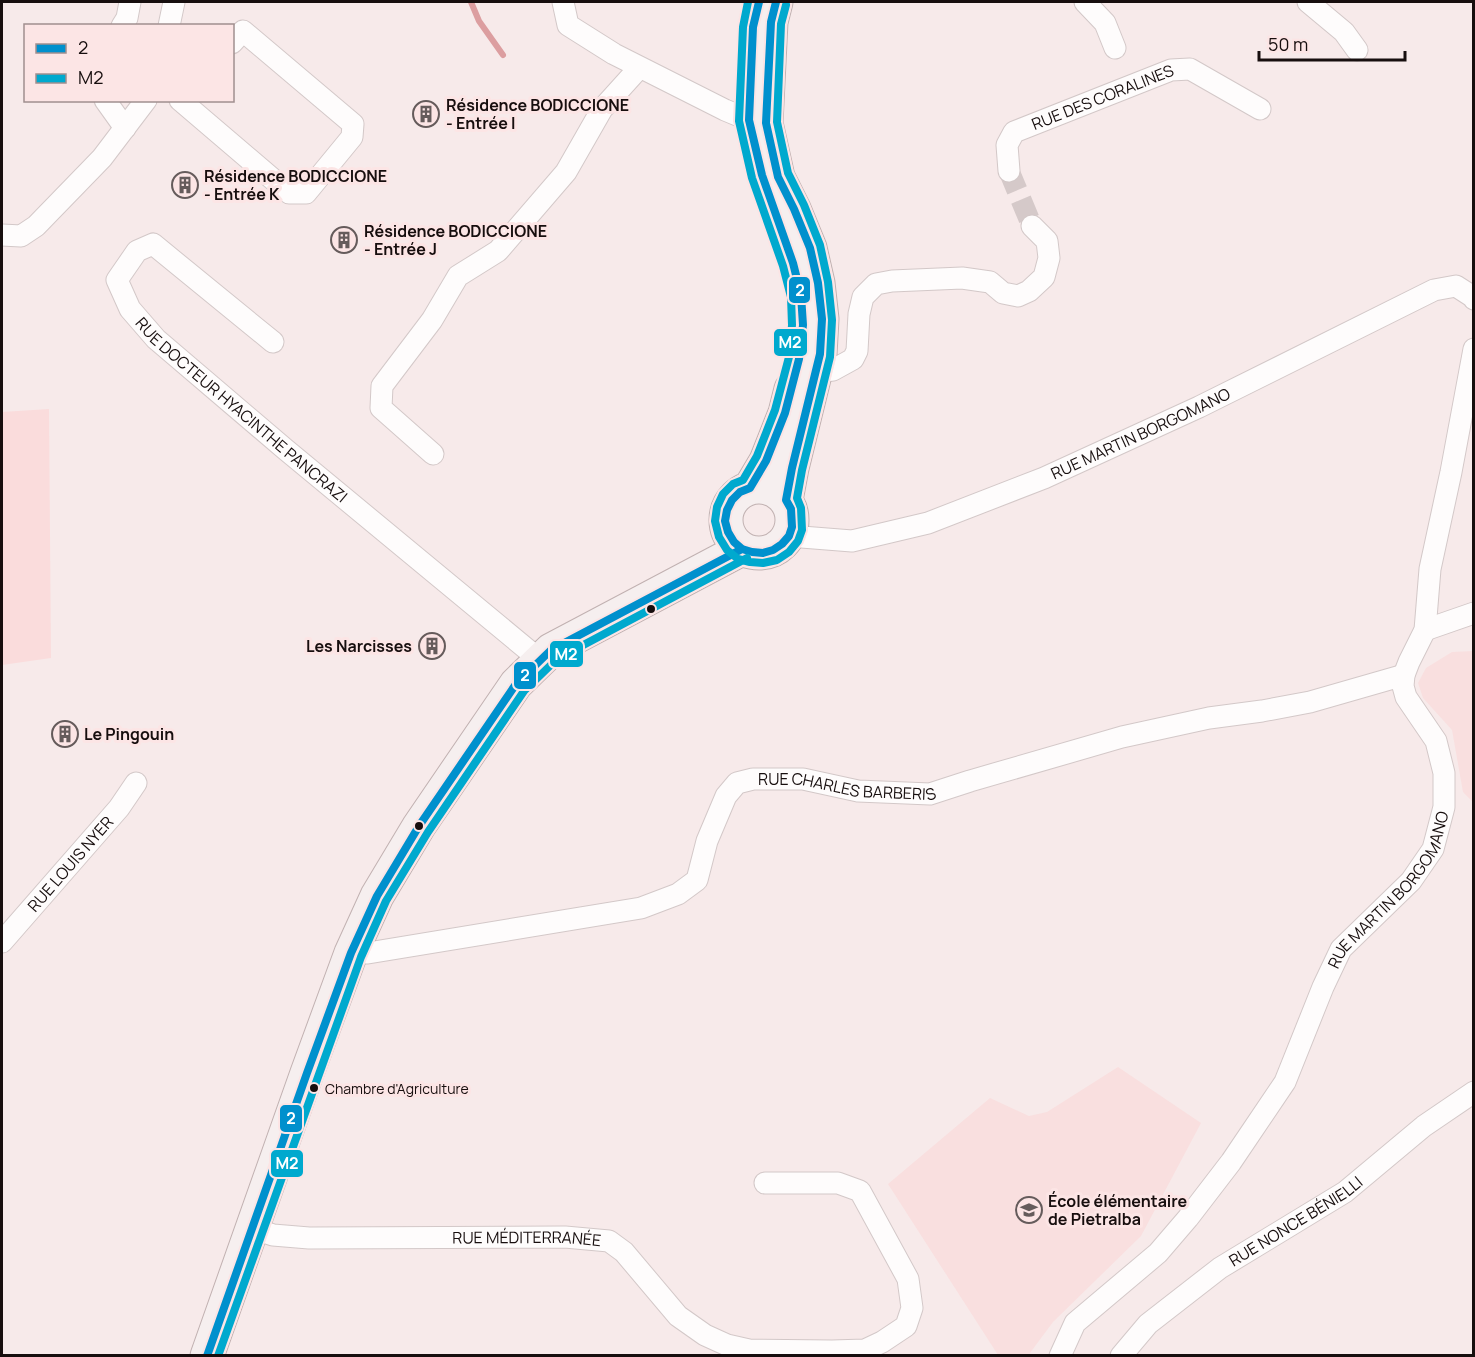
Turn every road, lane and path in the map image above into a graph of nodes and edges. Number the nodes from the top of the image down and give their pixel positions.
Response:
1 (130, 2) edge
2 (174, 2) edge
3 (563, 2) edge
4 (759, 2) edge
5 (776, 2) edge
6 (1085, 2) edge
7 (1308, 2) edge
8 (123, 24) edge
9 (169, 24) edge
10 (234, 41) edge
11 (1115, 48) dead end
12 (1357, 50) dead end
13 (639, 68) junction
14 (106, 102) edge
15 (144, 102) edge
16 (182, 102) edge
17 (1260, 109) dead end
18 (758, 122) junction
19 (125, 128) junction
20 (1009, 171) tunnel mouth
21 (1032, 226) tunnel mouth
22 (11, 236) edge
23 (1473, 297) edge
24 (273, 342) dead end
25 (1473, 349) edge
26 (816, 372) junction
27 (433, 454) dead end
28 (750, 488) junction
29 (786, 500) junction
30 (789, 536) junction
31 (742, 549) junction
32 (1473, 613) edge
33 (1425, 630) junction
34 (540, 660) junction
35 (1404, 675) junction
36 (136, 783) dead end
37 (2, 942) edge
38 (351, 953) junction
39 (1473, 1092) edge
40 (765, 1183) dead end
41 (252, 1228) junction
42 (207, 1356) edge
43 (1060, 1356) edge
44 (1121, 1356) edge

1 - 8 street
2 - 9 street
3 - 13 street
4 - 18 main road
5 - 18 main road
6 - 11 street
7 - 12 street
10 - 16 street
13 - 18 street
13 - 27 street
14 - 19 street
15 - 19 street
17 - 20 street, RUE DES CORALINES
18 - 26 main road
18 - 28 main road
19 - 22 street
21 - 26 street
23 - 30 street, RUE MARTIN BORGOMANO
24 - 34 street, RUE DOCTEUR HYACINTHE PANCRAZI
25 - 33 street
26 - 29 main road
28 - 29 main road
28 - 31 main road
29 - 30 main road
30 - 31 main road
31 - 34 main road
32 - 33 street
33 - 35 street
34 - 38 main road
35 - 38 street, RUE CHARLES BARBERIS
35 - 43 street, RUE MARTIN BORGOMANO
36 - 37 street, RUE LOUIS NYER
38 - 41 main road
39 - 44 street, RUE NONCE BÉNIELLI
40 - 41 street, RUE MÉDITERRANÉE
41 - 42 main road

